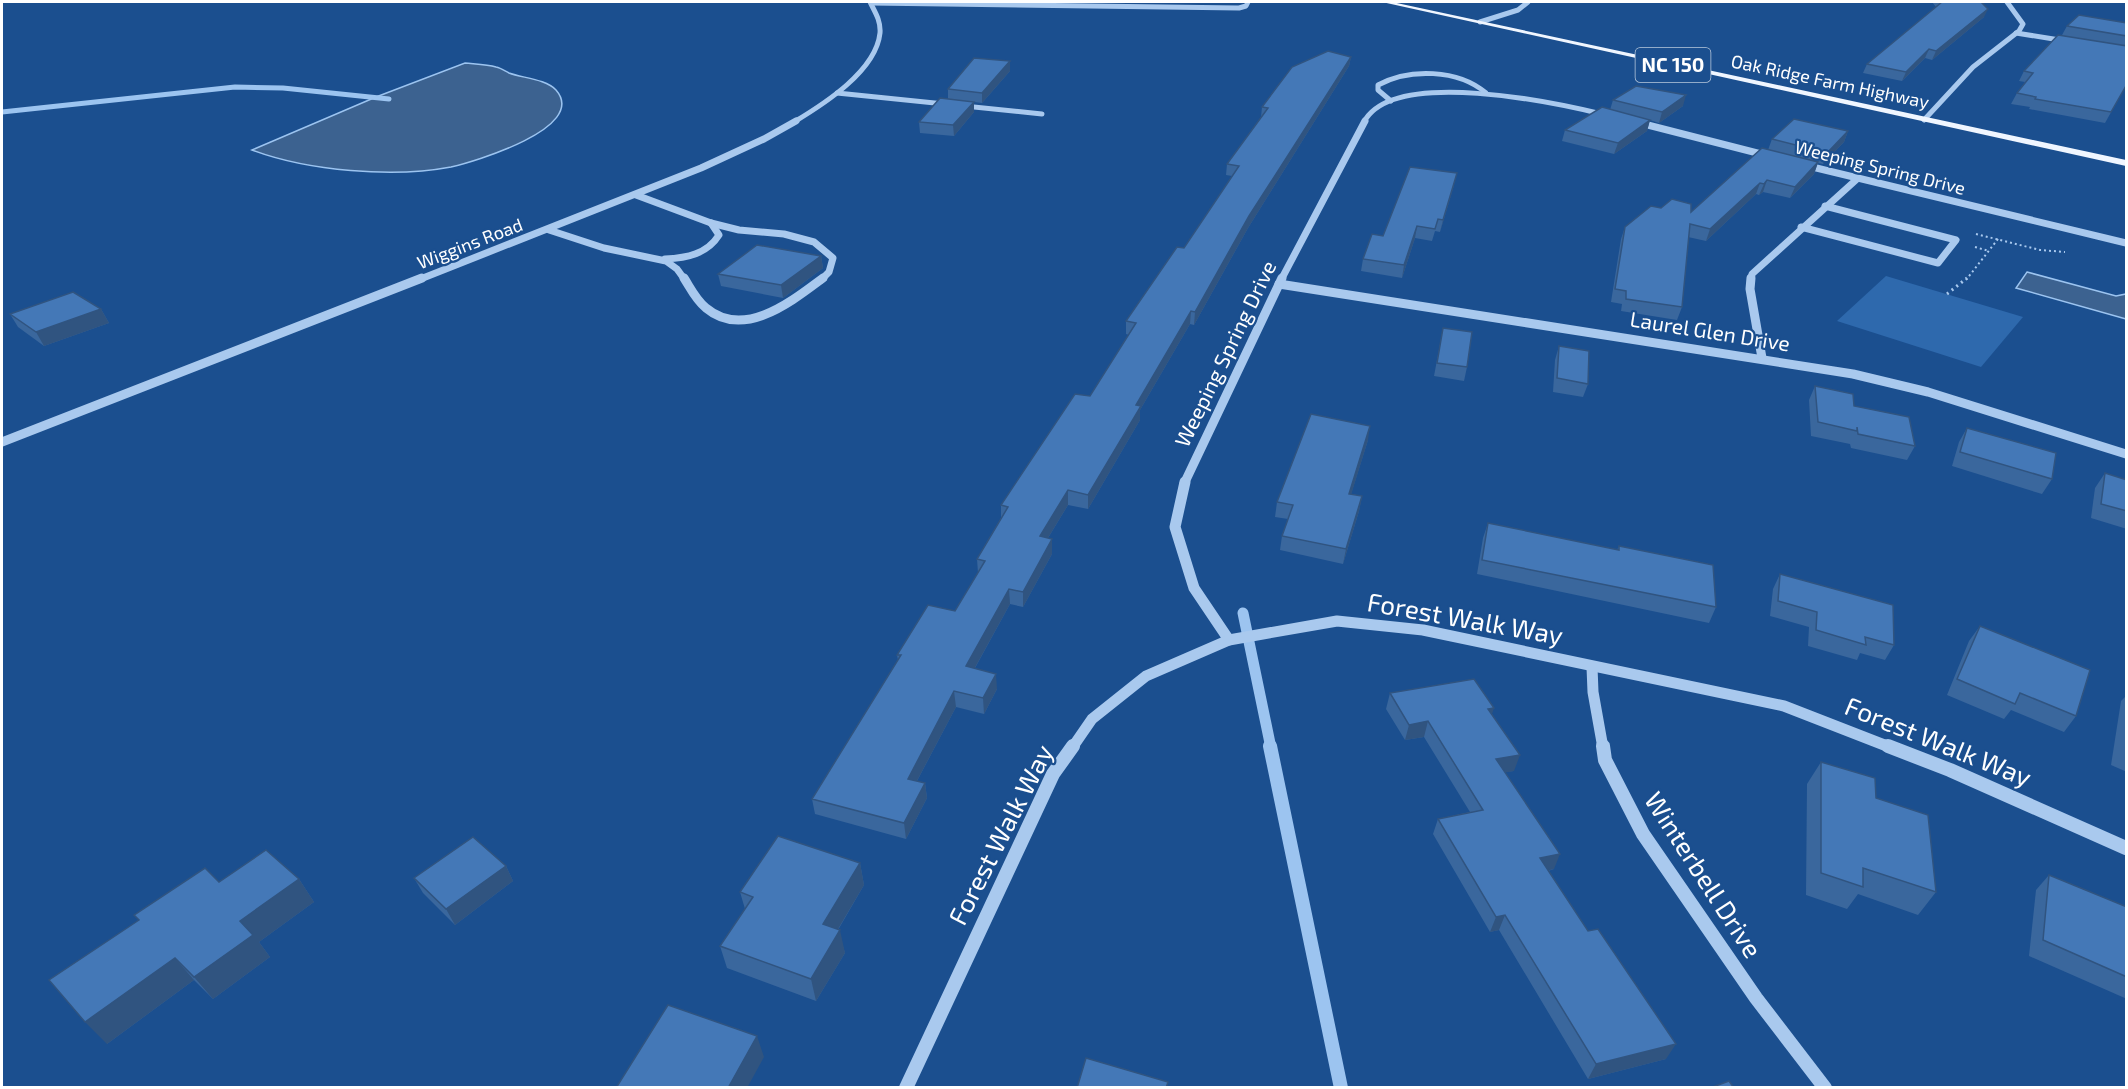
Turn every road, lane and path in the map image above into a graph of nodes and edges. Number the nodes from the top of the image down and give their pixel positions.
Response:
1 (871, 2) edge
2 (1248, 2) edge
3 (1385, 2) edge
4 (1528, 2) edge
5 (2007, 2) edge
6 (1480, 22) junction
7 (2016, 33) junction
8 (2071, 42) edge
9 (837, 93) junction
10 (1486, 93) junction
11 (1391, 100) junction
12 (1042, 114) dead end
13 (1614, 117) edge
14 (1626, 120) edge
15 (1924, 120) junction
16 (1776, 158) edge
17 (2127, 163) edge
18 (1799, 164) edge
19 (1857, 178) junction
20 (636, 195) junction
21 (1825, 206) junction
22 (711, 223) junction
23 (1801, 227) junction
24 (549, 230) junction
25 (2127, 233) edge
26 (1976, 234) dead end
27 (1998, 239) junction
28 (2124, 242) edge
29 (2067, 252) dead end
30 (656, 258) junction
31 (1279, 284) junction
32 (1947, 294) dead end
33 (1762, 358) junction
34 (2, 442) edge
35 (2127, 454) edge
36 (1228, 640) junction
37 (1592, 667) junction
38 (2127, 848) edge
39 (906, 1088) edge
40 (1825, 1088) edge

1 - 2 street
1 - 9 street, Wiggins Road
3 - 6 main road, Oak Ridge Farm Highway / NC 150
4 - 6 street
5 - 7 street
6 - 15 main road, Oak Ridge Farm Highway / NC 150
7 - 8 street
7 - 15 street
9 - 12 street
9 - 20 street, Wiggins Road
10 - 11 street, Weeping Spring Drive
10 - 11 street, Weeping Spring Drive
10 - 13 street, Weeping Spring Drive
11 - 31 street, Weeping Spring Drive
14 - 16 street, Weeping Spring Drive
15 - 17 main road, Oak Ridge Farm Highway / NC 150
18 - 19 street, Weeping Spring Drive
19 - 21 street
19 - 28 street, Weeping Spring Drive
20 - 22 street
20 - 24 street, Wiggins Road
21 - 23 street
21 - 23 street
22 - 30 street
22 - 30 street
23 - 33 street
24 - 30 street
24 - 34 street, Wiggins Road
25 - 28 street
26 - 27 path
27 - 29 path
27 - 32 path
31 - 33 street, Laurel Glen Drive
31 - 36 street, Weeping Spring Drive
33 - 35 street, Laurel Glen Drive
36 - 37 street, Forest Walk Way
36 - 39 street, Forest Walk Way
37 - 38 street, Forest Walk Way
37 - 40 street, Winterbell Drive

